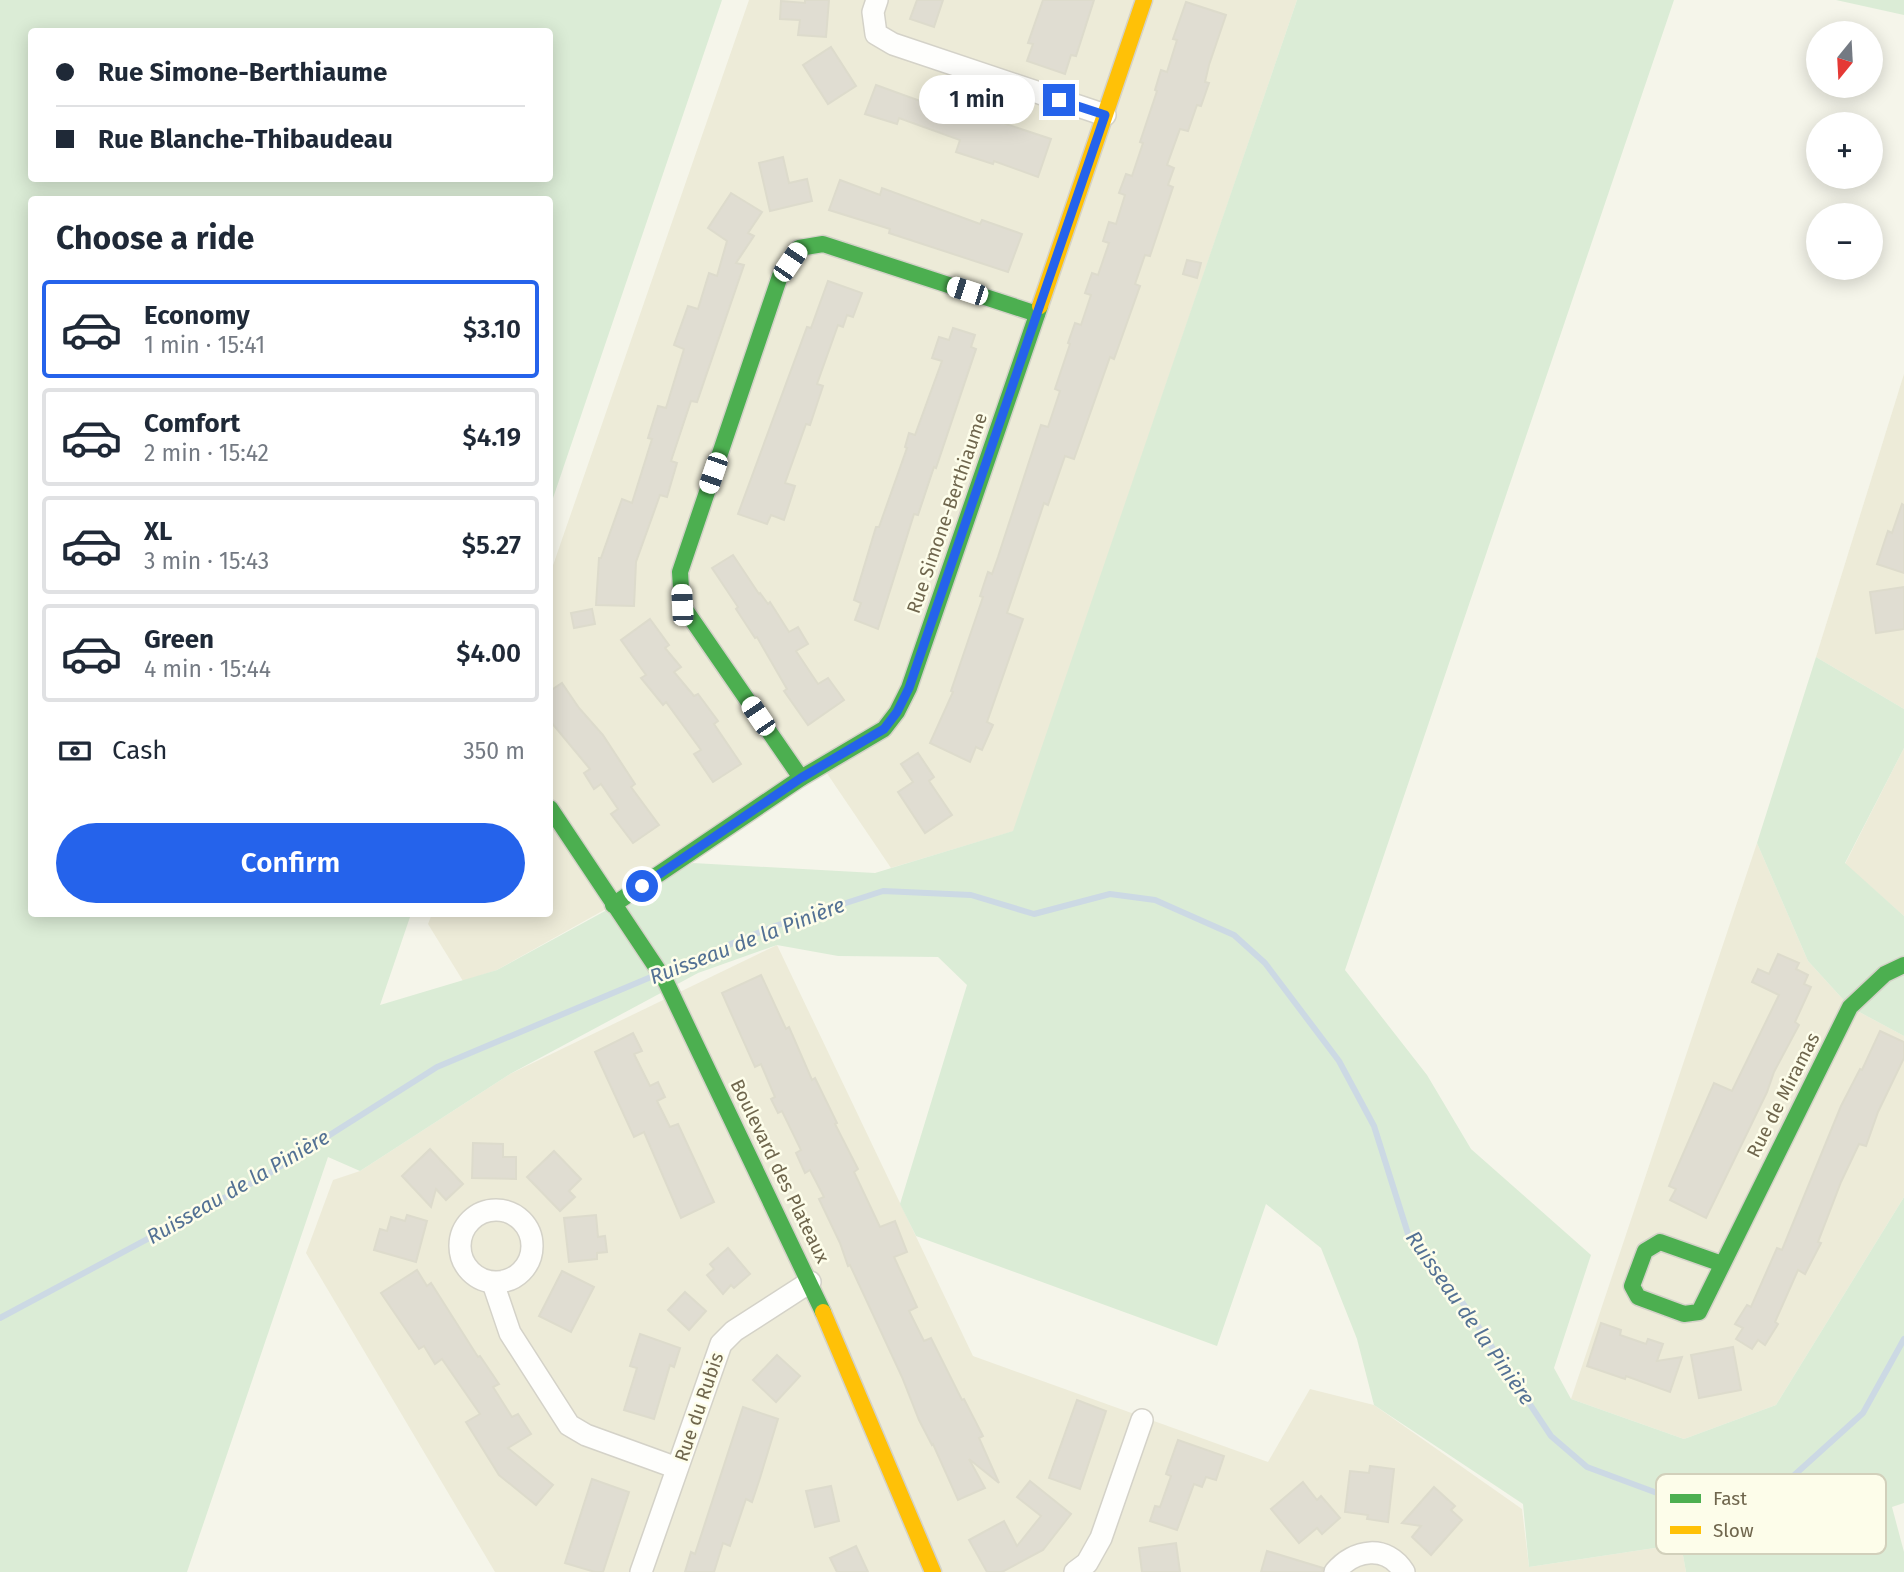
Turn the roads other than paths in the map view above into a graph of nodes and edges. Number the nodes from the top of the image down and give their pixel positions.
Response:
1 (877, 0) edge
2 (1144, 0) edge
3 (1105, 115) junction
4 (1037, 314) junction
5 (801, 778) junction
6 (553, 813) edge
7 (613, 905) junction
8 (1904, 965) edge
9 (1722, 1264) junction
10 (810, 1282) junction
11 (493, 1283) dead end
12 (1142, 1420) dead end
13 (677, 1468) junction
14 (1086, 1569) edge
15 (641, 1572) edge
16 (933, 1572) edge
17 (1335, 1572) edge
18 (1404, 1572) edge

1 - 3 street
2 - 3 street, Rue Simone-Berthiaume
3 - 4 street, Rue Simone-Berthiaume
4 - 5 street, Rue Simone-Berthiaume
4 - 5 street
5 - 7 street, Rue Simone-Berthiaume
6 - 7 street, Boulevard des Plateaux
7 - 10 street, Boulevard des Plateaux
8 - 9 street, Rue de Miramas
9 - 9 street, Rue de Miramas
10 - 13 street, Rue du Rubis
10 - 16 street, Boulevard des Plateaux
11 - 13 street
12 - 14 street
13 - 15 street, Rue du Rubis
17 - 18 street

